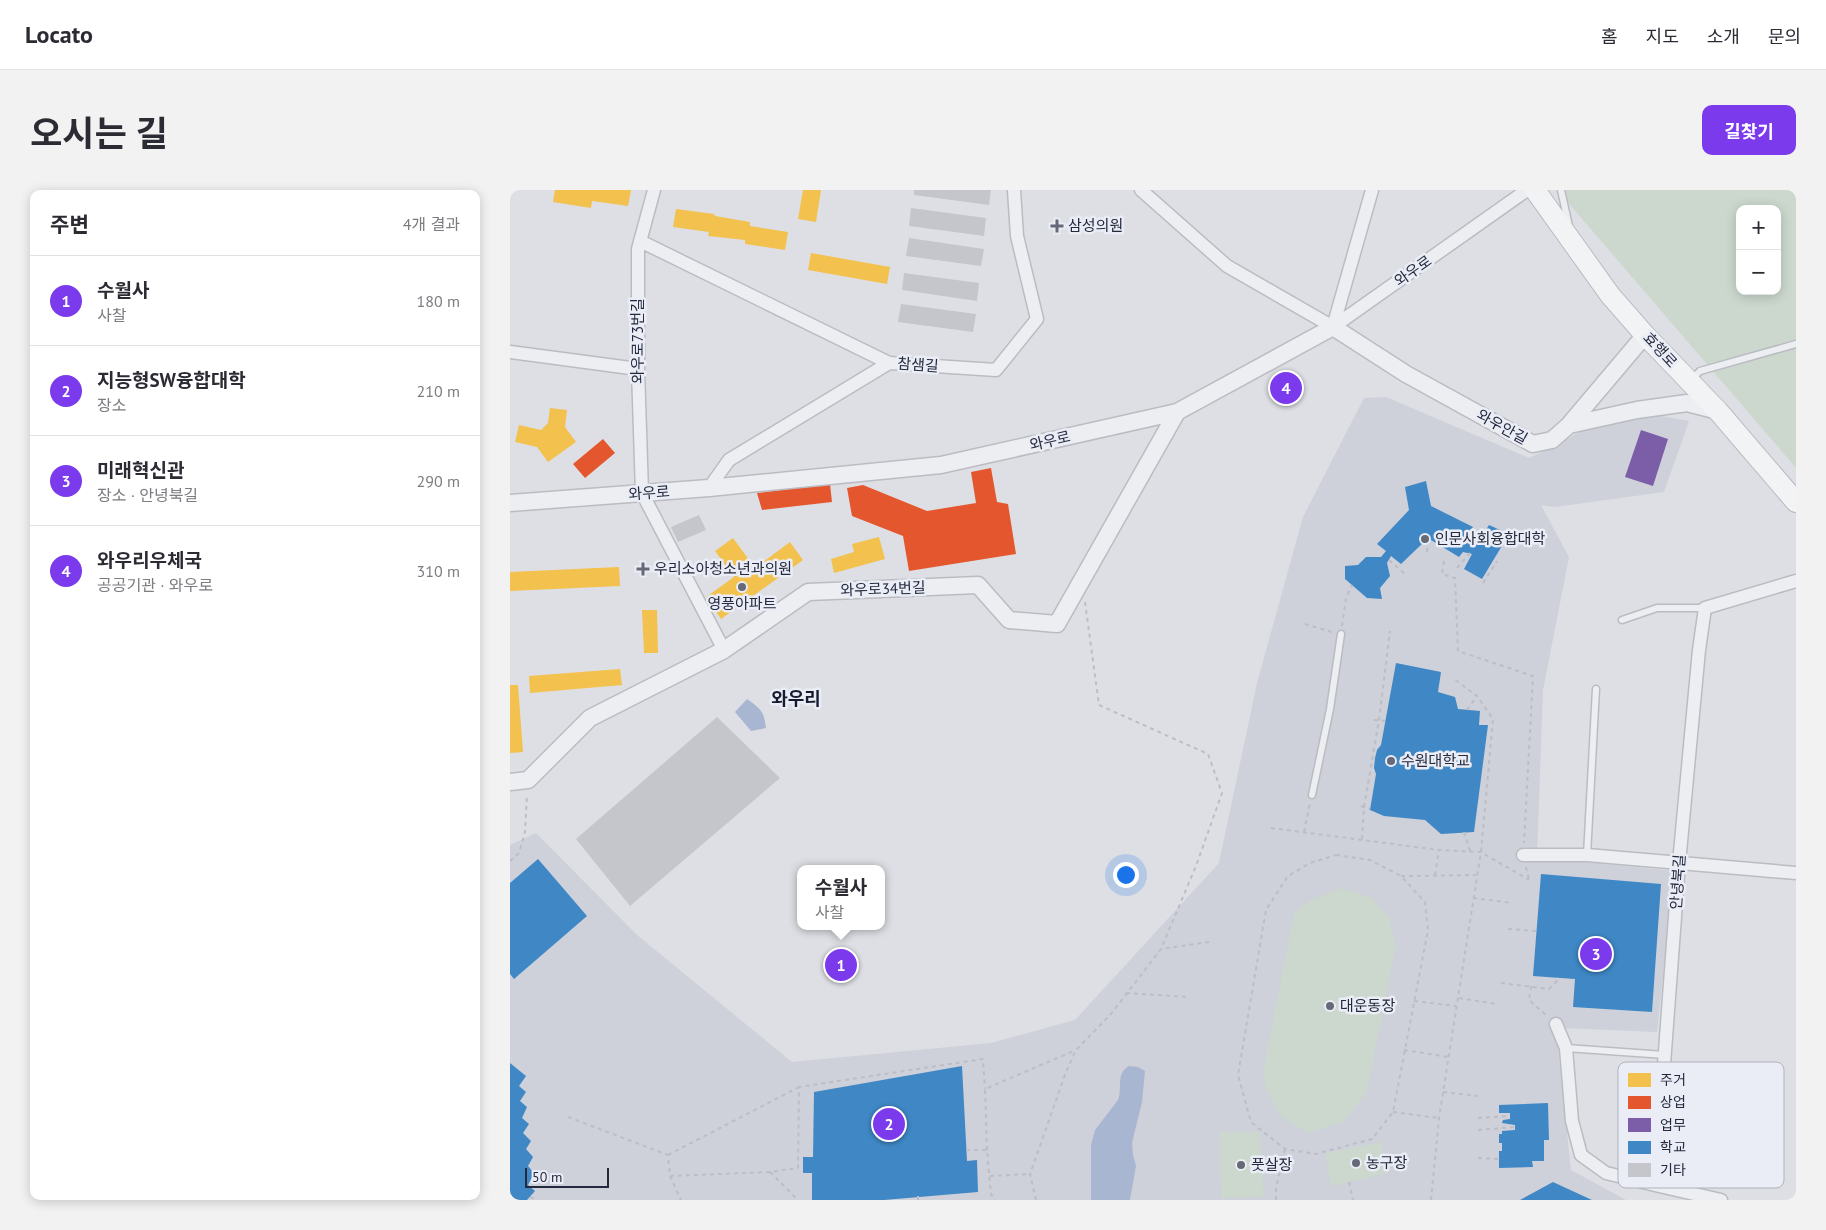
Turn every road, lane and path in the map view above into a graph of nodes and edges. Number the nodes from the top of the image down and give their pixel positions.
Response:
1 (654, 190) edge
2 (1014, 190) edge
3 (1141, 190) edge
4 (1372, 190) edge
5 (1527, 190) edge
6 (1535, 190) edge
7 (1561, 190) edge
8 (640, 241) junction
9 (1572, 242) junction
10 (1333, 327) junction
11 (1645, 334) junction
12 (1796, 344) edge
13 (510, 352) edge
14 (889, 363) junction
15 (638, 369) junction
16 (1690, 381) junction
17 (1718, 411) junction
18 (1177, 412) junction
19 (1569, 425) junction
20 (709, 488) junction
21 (642, 493) junction
22 (1792, 493) edge
23 (510, 503) edge
24 (1428, 542) dead end
25 (1427, 552) dead end
26 (1470, 553) dead end
27 (1389, 560) dead end
28 (1444, 561) dead end
29 (1497, 561) dead end
30 (1457, 568) dead end
31 (1406, 575) dead end
32 (1082, 580) junction
33 (1796, 581) edge
34 (1483, 583) dead end
35 (1352, 585) dead end
36 (1705, 608) junction
37 (1622, 620) dead end
38 (1305, 624) dead end
39 (1390, 631) dead end
40 (1342, 634) junction
41 (724, 650) junction
42 (1453, 678) dead end
43 (1596, 688) dead end
44 (1477, 696) junction
45 (1467, 710) dead end
46 (1374, 720) dead end
47 (1379, 720) junction
48 (1385, 721) dead end
49 (528, 780) junction
50 (510, 782) edge
51 (1312, 795) joint
52 (1362, 807) junction
53 (1370, 809) dead end
54 (1271, 828) dead end
55 (1304, 832) junction
56 (1464, 832) dead end
57 (1362, 840) junction
58 (1439, 850) junction
59 (1470, 851) junction
60 (1481, 852) junction
61 (1523, 855) junction
62 (1587, 855) junction
63 (510, 861) edge
64 (1679, 863) junction
65 (1796, 873) edge
66 (1477, 875) junction
67 (1401, 876) junction
68 (1435, 876) junction
69 (1473, 898) junction
70 (1512, 903) dead end
71 (1508, 929) dead end
72 (1537, 931) dead end
73 (1209, 942) dead end
74 (1160, 949) junction
75 (1560, 978) dead end
76 (1501, 983) dead end
77 (1531, 986) junction
78 (1126, 993) junction
79 (1188, 997) dead end
80 (1459, 998) junction
81 (1414, 1001) junction
82 (1496, 1004) dead end
83 (1456, 1006) junction
84 (1556, 1024) joint
85 (1566, 1048) junction
86 (1076, 1050) junction
87 (1404, 1050) junction
88 (1665, 1055) junction
89 (1449, 1057) junction
90 (1665, 1062) edge
91 (799, 1087) junction
92 (985, 1089) junction
93 (1443, 1092) junction
94 (1478, 1096) dead end
95 (1393, 1112) junction
96 (568, 1116) dead end
97 (1510, 1116) dead end
98 (1439, 1118) junction
99 (1478, 1118) dead end
100 (1515, 1127) dead end
101 (1478, 1130) dead end
102 (1285, 1149) junction
103 (966, 1150) dead end
104 (988, 1150) junction
105 (668, 1155) junction
106 (1478, 1158) dead end
107 (1499, 1159) dead end
108 (770, 1172) junction
109 (1030, 1174) junction
110 (670, 1176) junction
111 (990, 1176) junction
112 (1618, 1177) edge
113 (1349, 1182) dead end
114 (1669, 1188) edge
115 (918, 1196) dead end
116 (530, 1197) dead end
117 (537, 1200) edge
118 (681, 1200) edge
119 (798, 1200) edge
120 (918, 1200) edge
121 (995, 1200) edge
122 (1036, 1200) edge
123 (1276, 1200) edge
124 (1353, 1200) edge
125 (1431, 1200) edge
126 (1721, 1200) edge

1 - 8 street, 와우로73번길
2 - 14 street, 참샘길
3 - 10 street, 와우안길
4 - 10 street
5 - 10 street, 와우로
6 - 9 main road, 효행로
7 - 9 lane
8 - 14 street, 참샘길
8 - 15 street, 와우로73번길
9 - 11 main road, 효행로
10 - 18 street, 와우로
10 - 19 street, 와우안길
11 - 16 main road, 효행로
11 - 19 street, 와우안길
12 - 16 lane
13 - 15 street
14 - 20 street
15 - 21 street, 와우로73번길
16 - 17 main road, 효행로
17 - 19 street
17 - 22 main road, 효행로
18 - 20 street, 와우로
18 - 32 street, 와우로34번길
20 - 21 street, 와우로
21 - 23 street, 와우로
21 - 41 street
24 - 25 path
26 - 30 path
27 - 31 path
28 - 61 path
29 - 34 path
32 - 41 street, 와우로34번길
32 - 74 path
33 - 36 street
35 - 40 path
36 - 37 lane
36 - 64 street, 안녕북길
38 - 40 path
39 - 47 path
40 - 51 lane
41 - 49 street, 와우로34번길
42 - 44 path
43 - 62 lane
44 - 45 path
44 - 60 path
46 - 47 path
47 - 48 path
47 - 52 path
49 - 50 street
49 - 63 path
51 - 55 path
52 - 53 path
52 - 57 path
54 - 55 path
55 - 57 path
56 - 59 path
57 - 58 path
58 - 59 path
58 - 68 path
59 - 60 path
60 - 61 path
60 - 66 path
61 - 62 street
62 - 64 street
64 - 65 street
64 - 88 street, 안녕북길
66 - 68 path
66 - 69 path
67 - 68 path
67 - 81 path
67 - 102 path
69 - 70 path
69 - 80 path
71 - 72 path
73 - 74 path
74 - 78 path
75 - 77 path
76 - 77 path
77 - 84 path
78 - 79 path
78 - 86 path
80 - 82 path
80 - 83 path
81 - 83 path
81 - 87 path
83 - 89 path
84 - 85 street
85 - 88 lane
85 - 112 street
86 - 92 path
86 - 109 path
87 - 89 path
87 - 95 path
88 - 90 street, 안녕북길
89 - 93 path
91 - 92 path
91 - 105 path
91 - 108 path
92 - 104 path
93 - 94 path
93 - 98 path
95 - 98 path
95 - 102 path
96 - 105 path
97 - 99 path
98 - 125 path
100 - 101 path
102 - 123 path
103 - 104 path
104 - 111 path
105 - 110 path
106 - 107 path
108 - 110 path
108 - 119 path
109 - 111 path
109 - 122 path
110 - 118 path
111 - 121 path
113 - 124 path
114 - 126 street
115 - 120 path
116 - 117 path

